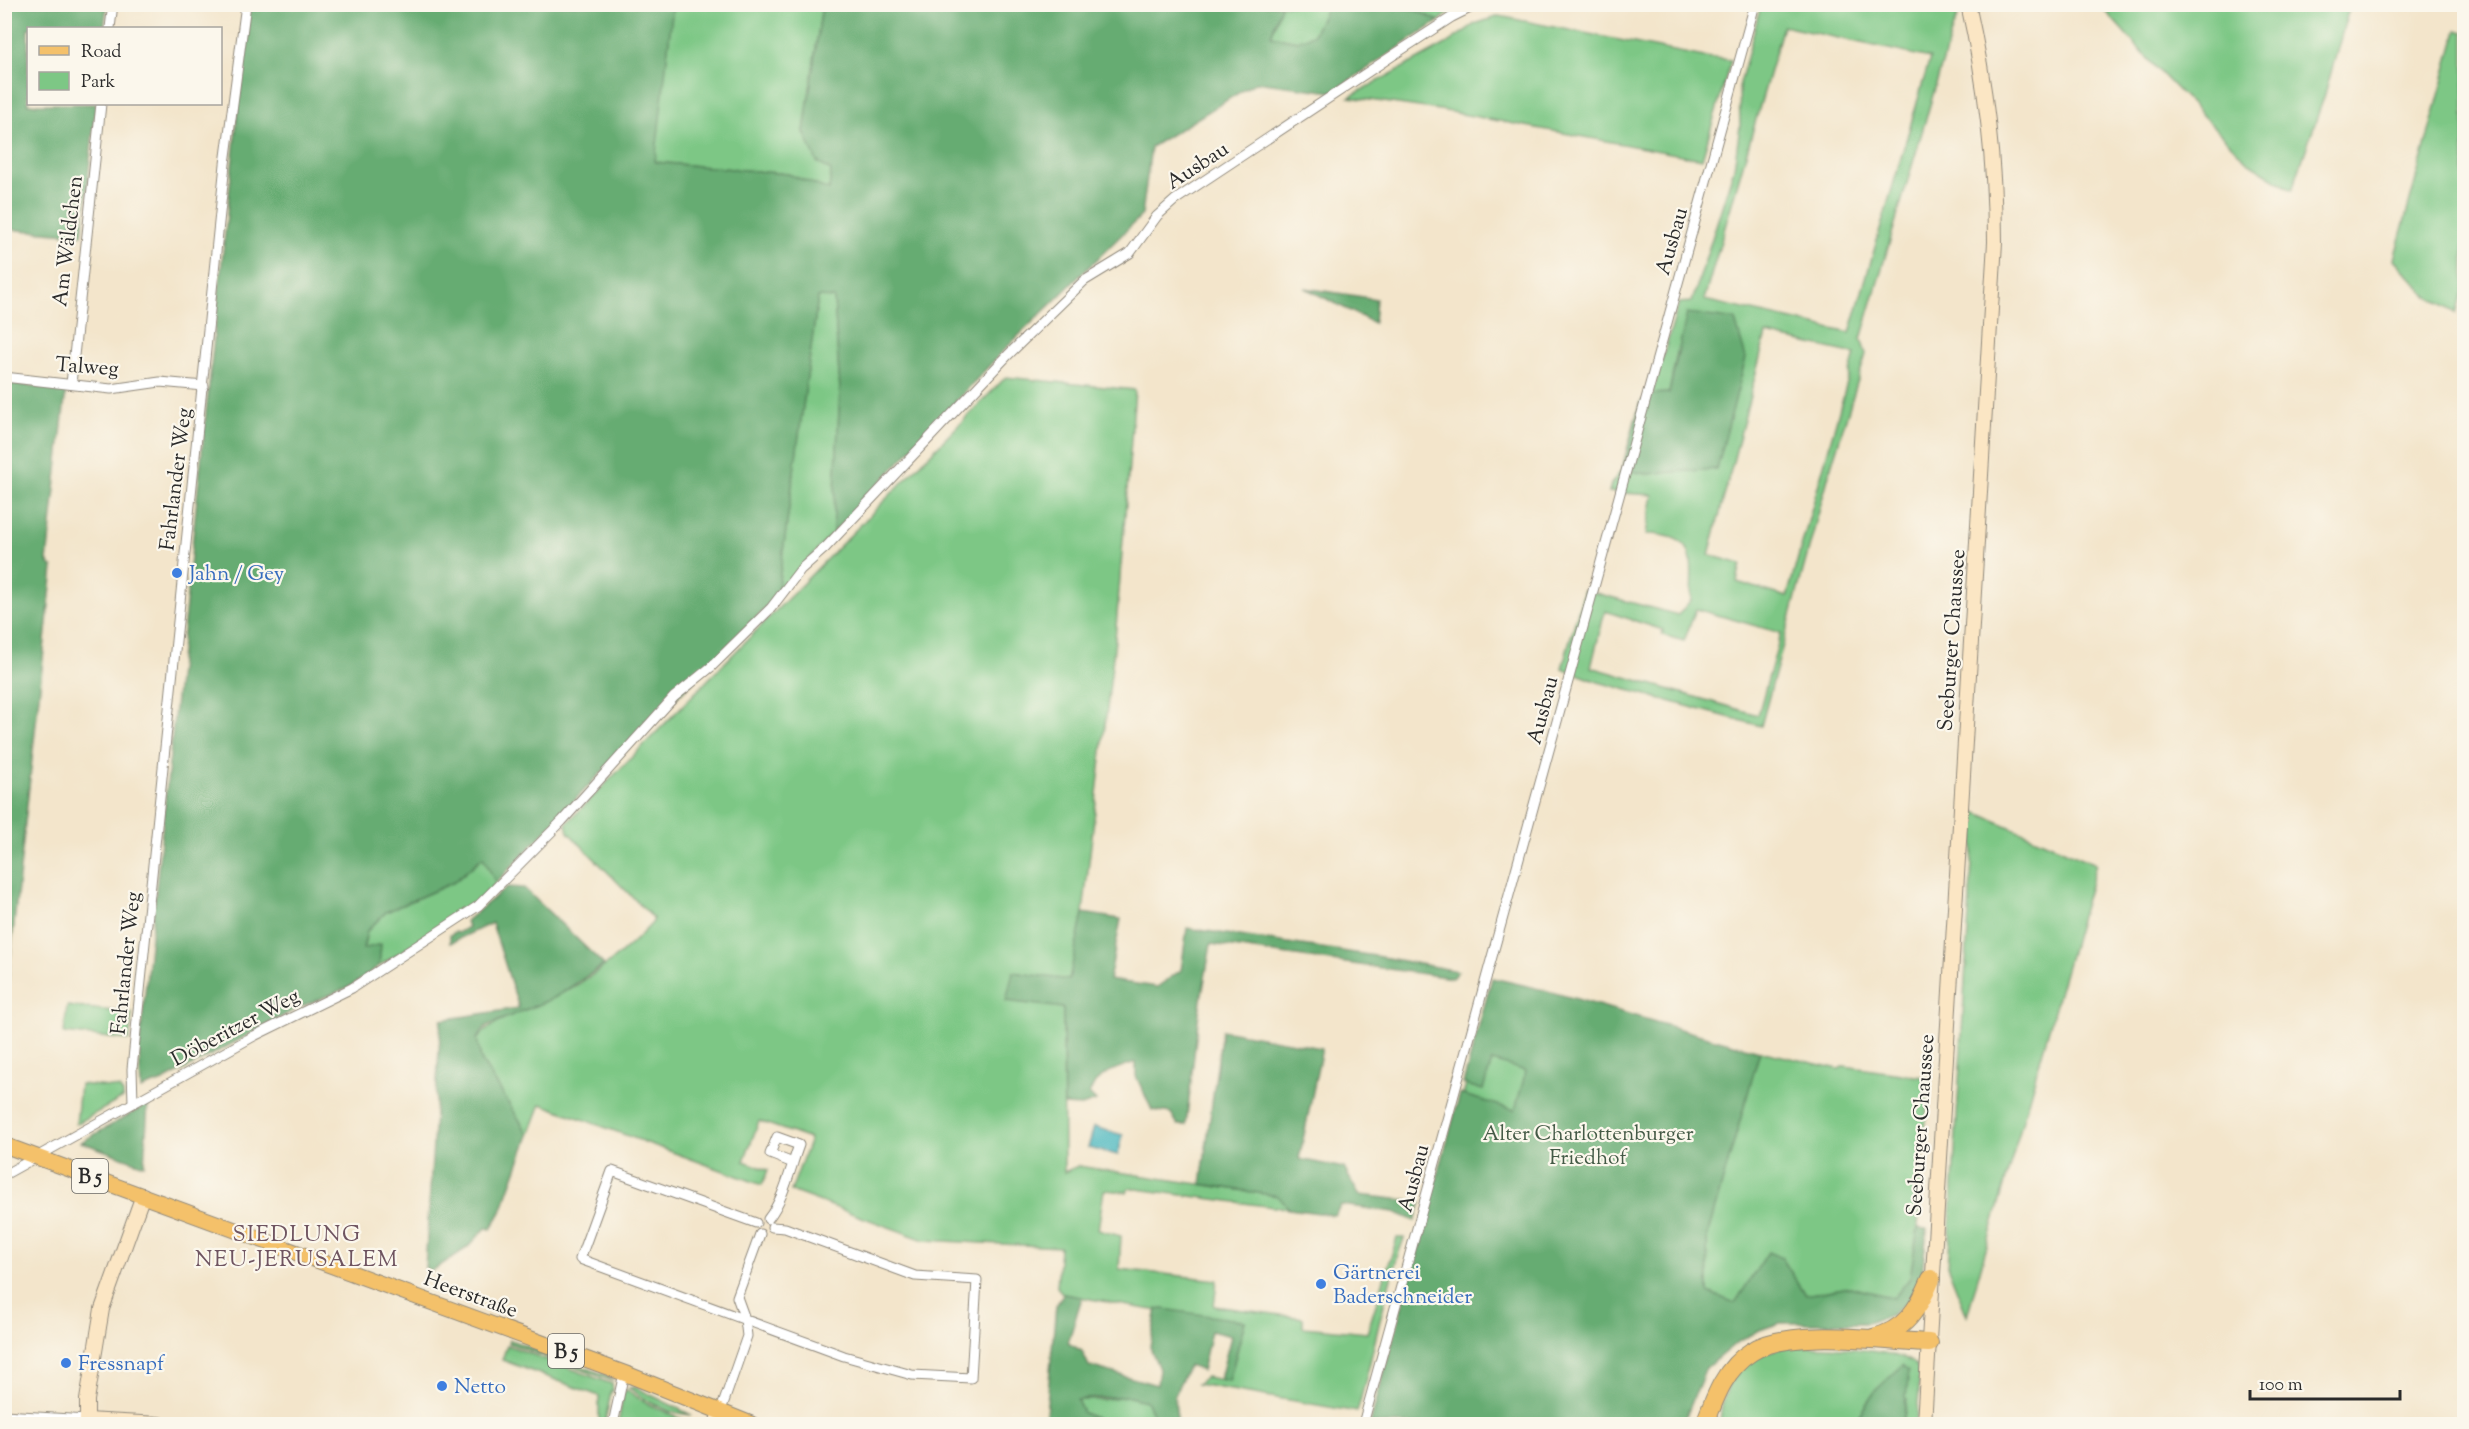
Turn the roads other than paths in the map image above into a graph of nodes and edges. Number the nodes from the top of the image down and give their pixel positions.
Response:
1 (113, 4) edge
2 (246, 4) edge
3 (1478, 4) edge
4 (1755, 4) edge
5 (1968, 4) edge
6 (110, 27) edge
7 (101, 105) edge
8 (1130, 253) joint
9 (4, 377) edge
10 (71, 384) junction
11 (204, 386) junction
12 (133, 1102) junction
13 (4, 1144) edge
14 (37, 1156) junction
15 (793, 1163) dead end
16 (4, 1175) edge
17 (143, 1196) junction
18 (756, 1223) junction
19 (770, 1223) junction
20 (760, 1234) junction
21 (1931, 1279) junction
22 (745, 1319) junction
23 (1862, 1340) junction
24 (1929, 1343) junction
25 (624, 1373) junction
26 (1717, 1396) junction
27 (4, 1414) edge
28 (718, 1419) edge
29 (87, 1422) edge
30 (159, 1425) edge
31 (613, 1425) edge
32 (752, 1425) edge
33 (1363, 1425) edge
34 (1705, 1425) edge
35 (1716, 1425) edge
36 (1924, 1425) edge

1 - 6 street
2 - 11 street, Fahrlander Weg
3 - 8 street, Ausbau
4 - 33 street, Ausbau
5 - 21 main road, Seeburger Chaussee
7 - 10 street, Am Wäldchen
8 - 12 street, Döberitzer Weg
9 - 10 street, Talweg
10 - 11 street, Talweg
11 - 12 street, Fahrlander Weg
12 - 14 street, Döberitzer Weg
13 - 14 main road, Heerstraße / B 5
14 - 16 street, Döberitzer Weg
14 - 17 main road, Heerstraße / B 5
15 - 19 street
17 - 25 main road, Heerstraße / B 5
17 - 29 main road
18 - 19 street
18 - 20 street
18 - 22 street
19 - 20 street
19 - 22 street
20 - 22 street
21 - 23 highway
21 - 24 main road, Seeburger Chaussee
22 - 28 street
23 - 24 highway
23 - 26 highway
24 - 36 main road, Seeburger Chaussee
25 - 28 main road, Heerstraße / B 5
25 - 31 street
26 - 34 highway
26 - 35 highway
27 - 29 street
28 - 32 main road, Heerstraße / B 5
29 - 30 main road

